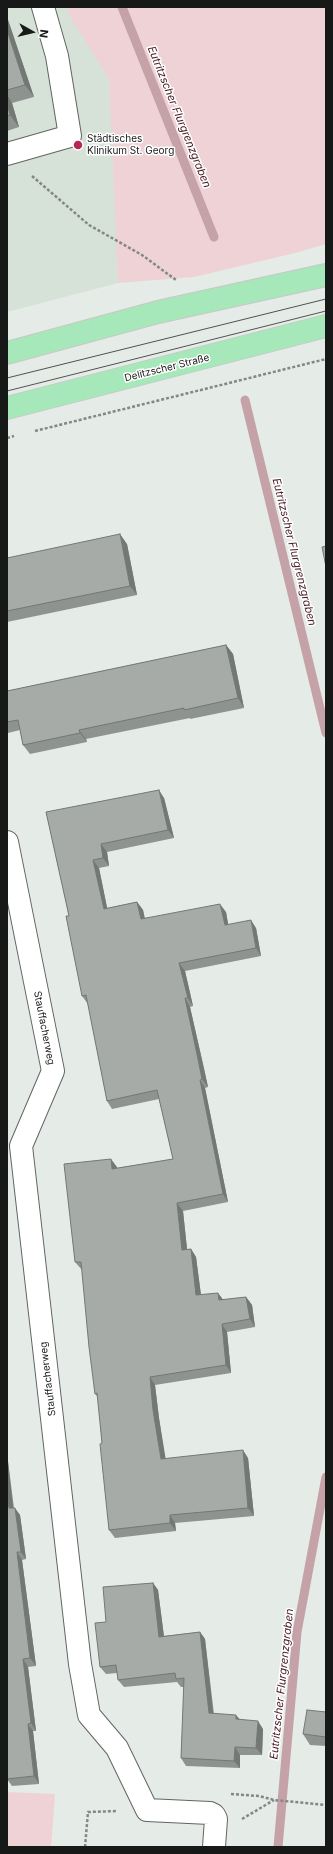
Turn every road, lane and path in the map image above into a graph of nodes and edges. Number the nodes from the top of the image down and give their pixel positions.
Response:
1 (43, 7) edge
2 (7, 154) edge
3 (326, 275) edge
4 (177, 281) dead end
5 (326, 326) edge
6 (7, 353) edge
7 (326, 359) edge
8 (7, 408) edge
9 (30, 432) dead end
10 (15, 436) dead end
11 (7, 438) edge
12 (7, 842) edge
13 (225, 1793) dead end
14 (326, 1805) edge
15 (148, 1810) junction
16 (85, 1847) edge
17 (214, 1847) edge

1 - 2 street
2 - 4 path
3 - 6 main road
5 - 8 main road, Delitzscher Straße
7 - 9 path
10 - 11 path
12 - 15 street, Stauffacherweg
13 - 14 path
15 - 16 path
15 - 17 street

